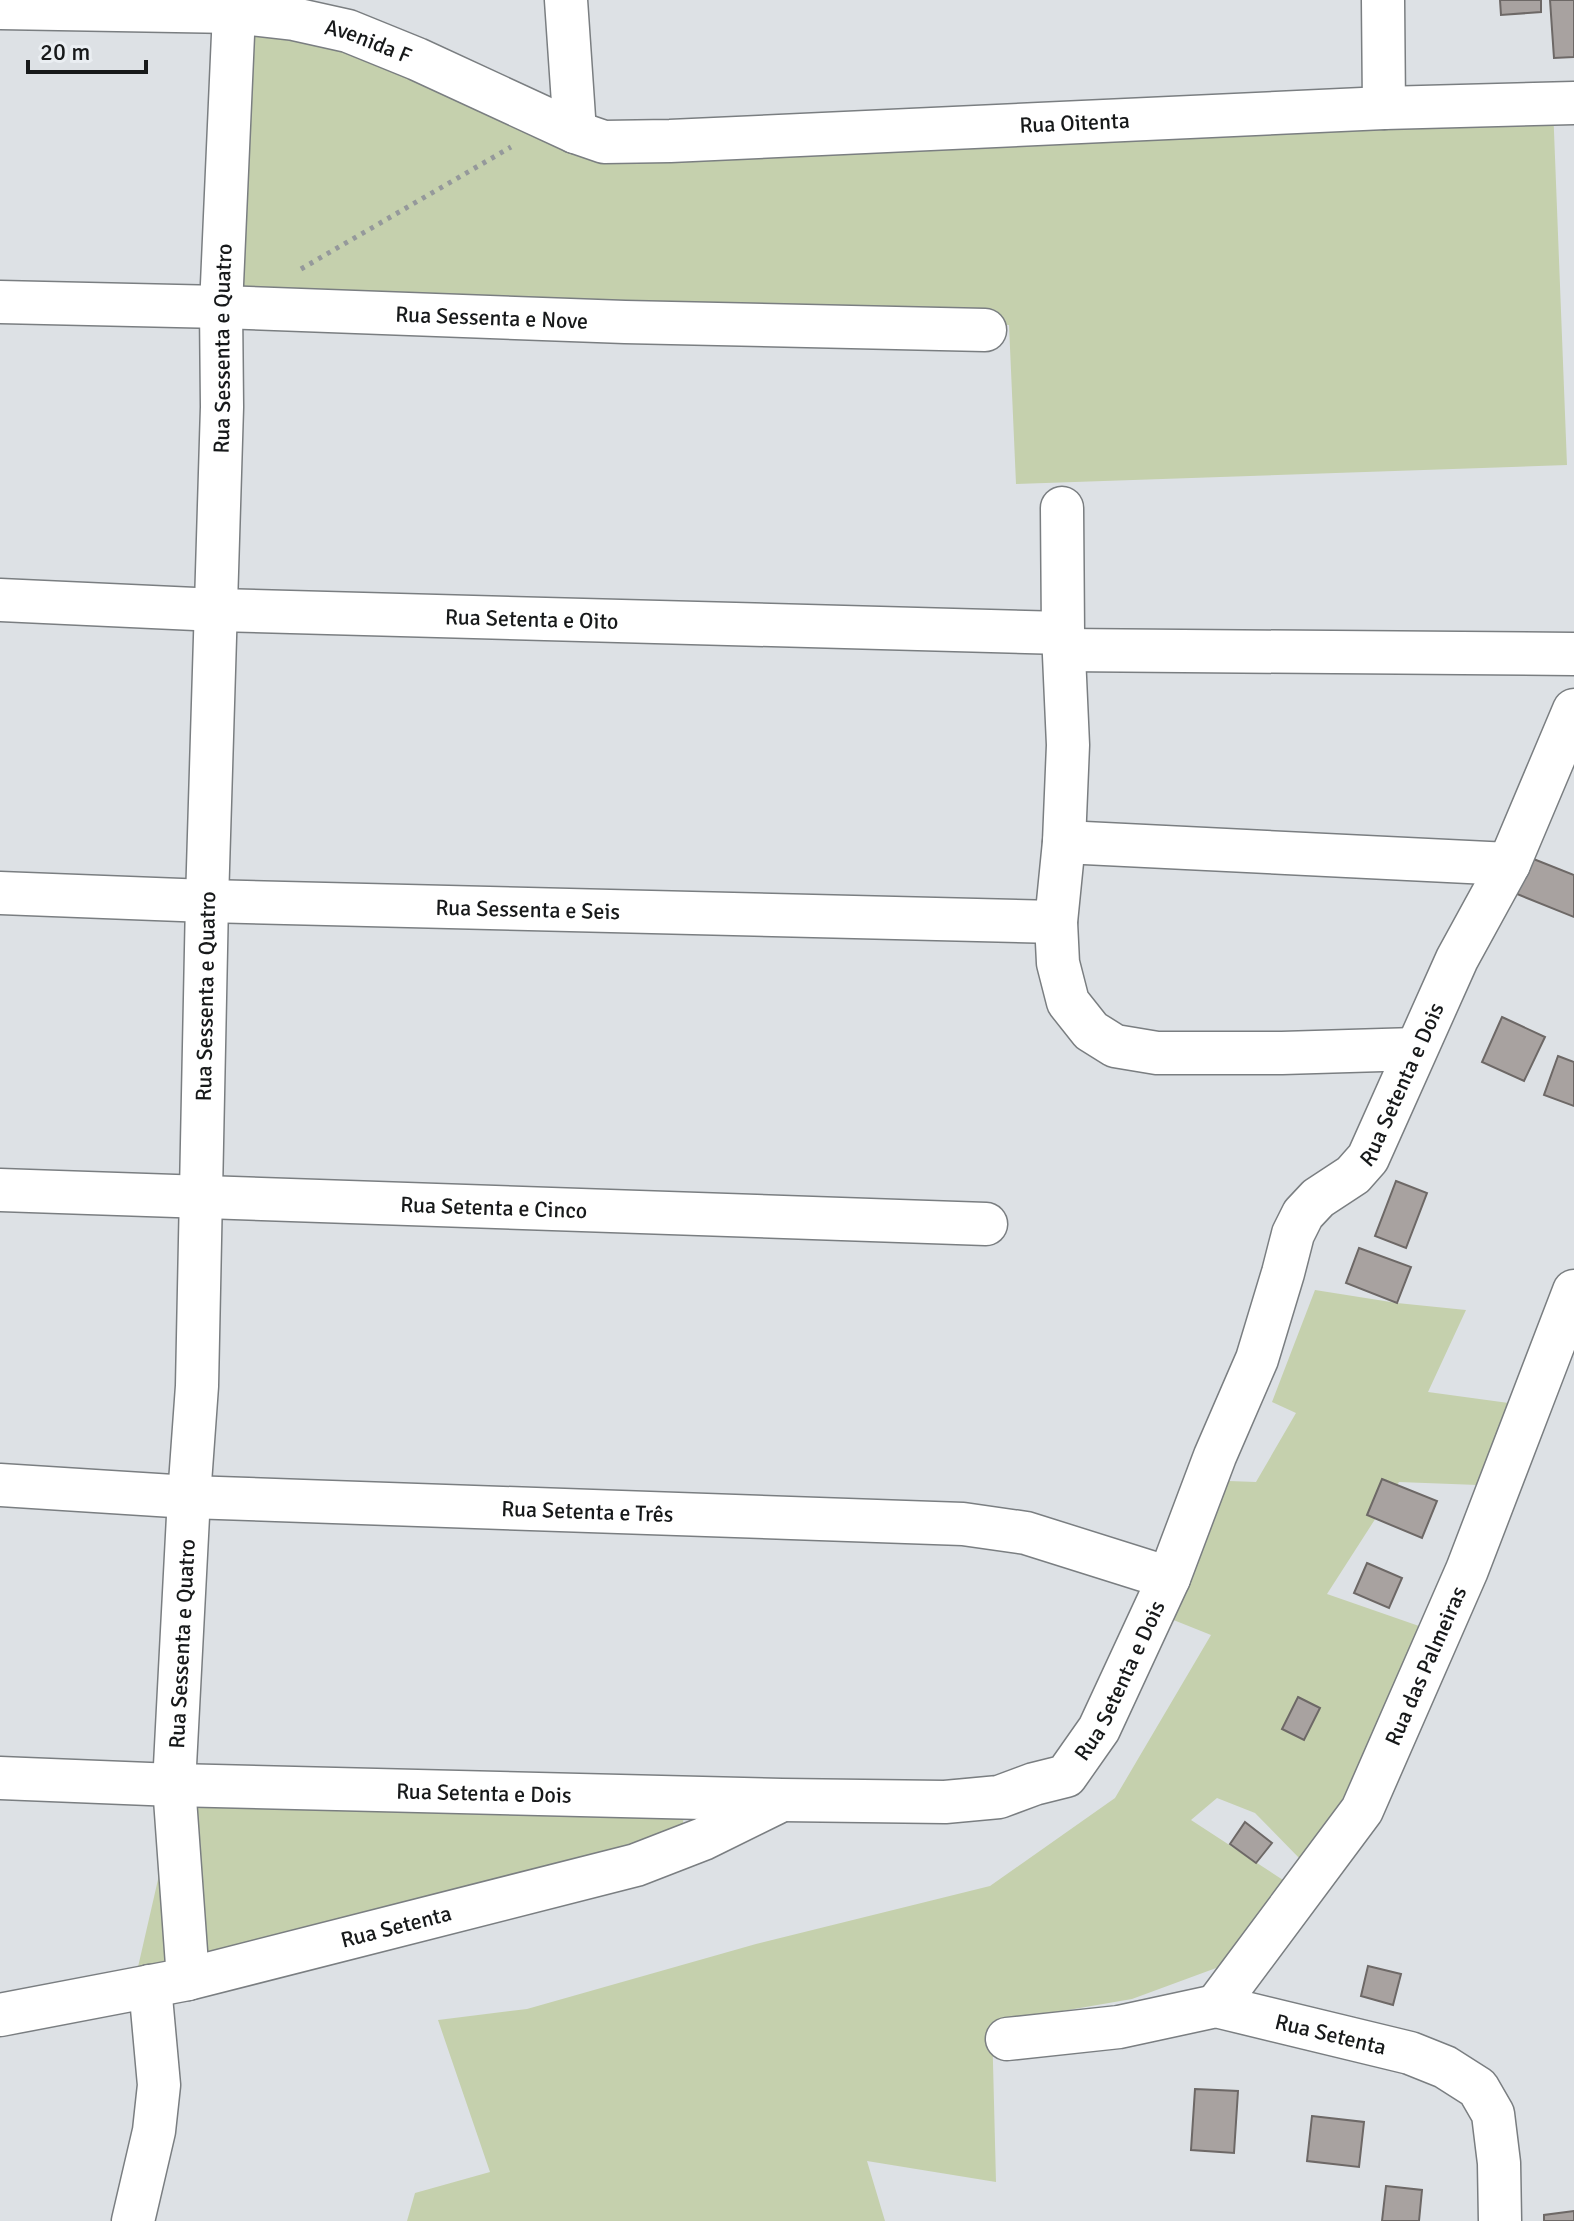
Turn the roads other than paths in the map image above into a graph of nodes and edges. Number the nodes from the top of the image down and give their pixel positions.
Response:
1 (566, 0) edge
2 (1383, 0) edge
3 (0, 8) edge
4 (234, 12) junction
5 (1574, 103) edge
6 (1384, 108) junction
7 (564, 127) junction
8 (0, 302) edge
9 (221, 307) junction
10 (985, 330) dead end
11 (1062, 508) dead end
12 (0, 600) edge
13 (217, 610) junction
14 (1064, 641) junction
15 (1574, 654) edge
16 (1574, 710) edge
17 (1064, 842) junction
18 (1509, 864) junction
19 (0, 893) edge
20 (207, 901) junction
21 (1056, 922) junction
22 (1416, 1049) junction
23 (0, 1190) edge
24 (201, 1196) junction
25 (986, 1224) dead end
26 (1574, 1291) edge
27 (0, 1485) edge
28 (189, 1497) junction
29 (1169, 1578) junction
30 (0, 1778) edge
31 (174, 1785) junction
32 (782, 1800) junction
33 (169, 1983) junction
34 (1216, 2006) junction
35 (0, 2015) edge
36 (1007, 2039) dead end
37 (133, 2221) edge
38 (1500, 2221) edge

1 - 7 street
2 - 6 street
3 - 4 street, Avenida F
4 - 7 street, Avenida F
4 - 9 street, Rua Sessenta e Quatro
5 - 6 street, Rua Oitenta
6 - 7 street, Rua Oitenta
8 - 9 street, Rua Sessenta e Nove
9 - 10 street, Rua Sessenta e Nove
9 - 13 street, Rua Sessenta e Quatro
11 - 14 street
12 - 13 street, Rua Setenta e Oito
13 - 14 street, Rua Setenta e Oito
13 - 20 street, Rua Sessenta e Quatro
14 - 15 street, Rua Setenta e Oito
14 - 17 street
16 - 18 street, Rua Setenta e Dois
17 - 18 street
17 - 21 street
18 - 22 street, Rua Setenta e Dois
19 - 20 street, Rua Sessenta e Seis
20 - 21 street, Rua Sessenta e Seis
20 - 24 street, Rua Sessenta e Quatro
21 - 22 street
22 - 29 street, Rua Setenta e Dois
23 - 24 street, Rua Setenta e Cinco
24 - 25 street, Rua Setenta e Cinco
24 - 28 street, Rua Sessenta e Quatro
26 - 34 street, Rua das Palmeiras
27 - 28 street, Rua Setenta e Três
28 - 29 street, Rua Setenta e Três
28 - 31 street, Rua Sessenta e Quatro
29 - 32 street, Rua Setenta e Dois
30 - 31 street, Rua Setenta e Dois
31 - 32 street, Rua Setenta e Dois
31 - 33 street, Rua Sessenta e Quatro
32 - 33 street, Rua Setenta
33 - 35 street, Rua Setenta
33 - 37 street, Rua Sessenta e Quatro
34 - 36 street
34 - 38 street, Rua Setenta

